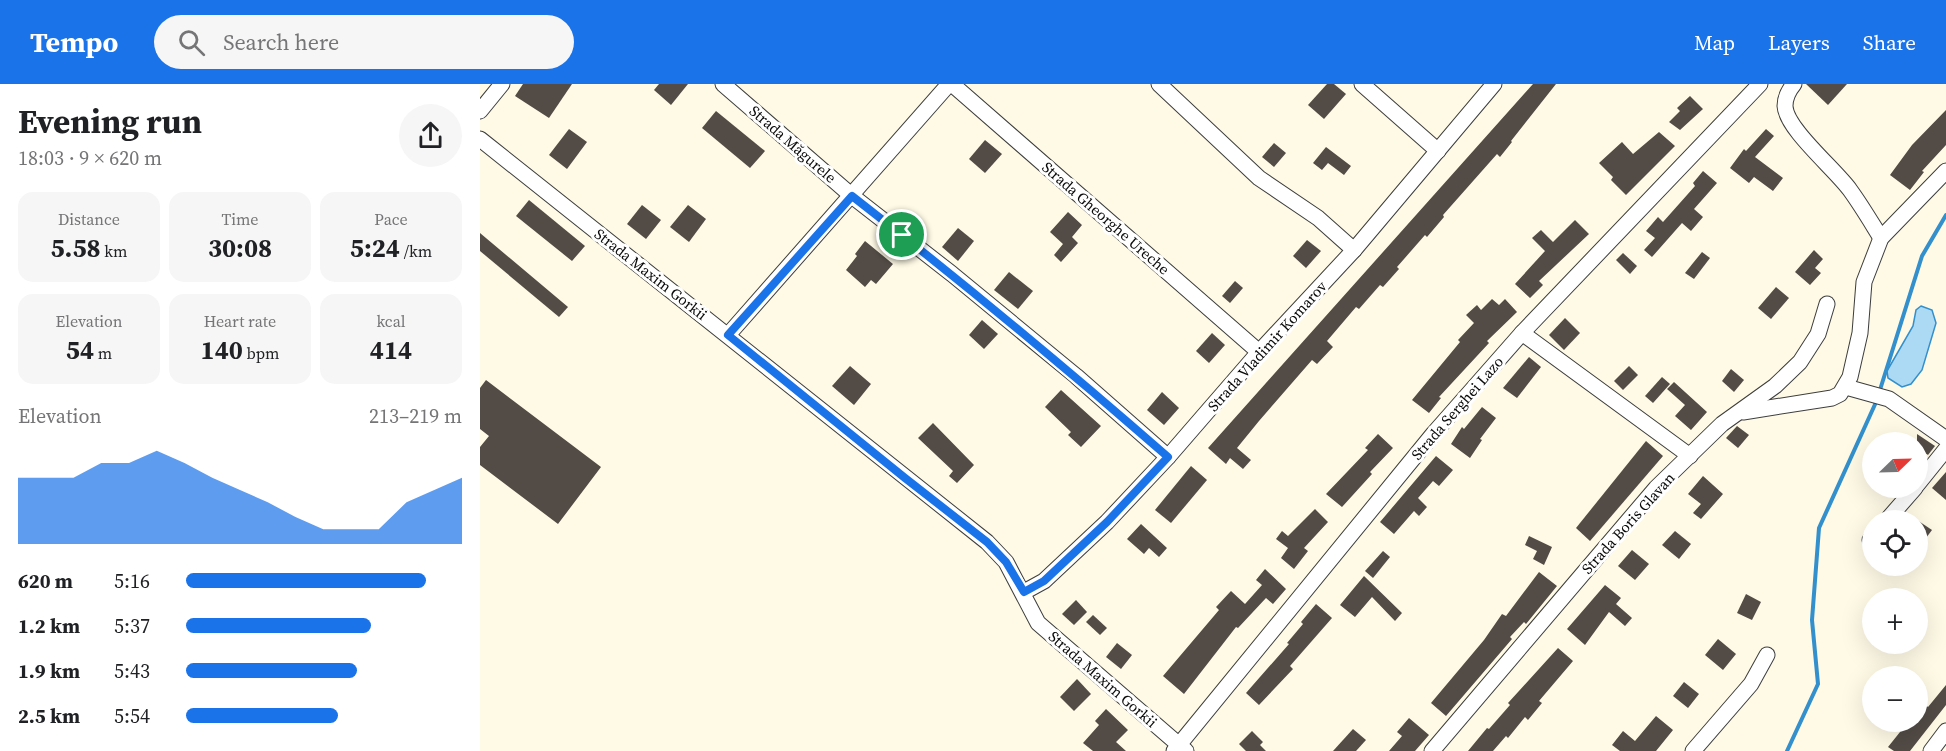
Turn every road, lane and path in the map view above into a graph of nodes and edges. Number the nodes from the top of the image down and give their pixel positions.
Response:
1 (502, 84) edge
2 (723, 84) edge
3 (950, 84) edge
4 (1159, 84) edge
5 (1362, 84) edge
6 (1494, 84) edge
7 (1760, 84) edge
8 (1794, 84) edge
9 (480, 111) edge
10 (480, 139) edge
11 (1438, 151) junction
12 (1946, 171) edge
13 (852, 196) junction
14 (1881, 237) junction
15 (1354, 250) junction
16 (1827, 304) dead end
17 (1522, 333) junction
18 (728, 335) junction
19 (1259, 352) junction
20 (1846, 387) junction
21 (1738, 413) junction
22 (1946, 439) edge
23 (1946, 449) edge
24 (1690, 456) junction
25 (1168, 457) junction
26 (1928, 471) edge
27 (1906, 498) edge
28 (1896, 510) edge
29 (1024, 592) junction
30 (1767, 656) dead end
31 (1946, 730) edge
32 (1180, 749) edge
33 (1432, 751) edge
34 (1693, 751) edge
35 (1931, 751) edge

1 - 9 street
2 - 13 street, Strada Măgurele
3 - 13 street
3 - 19 street, Strada Gheorghe Ureche
4 - 15 street
5 - 11 street
6 - 11 street, Strada Vladimir Komarov
7 - 17 street, Strada Serghei Lazo
8 - 14 street
10 - 18 street, Strada Maxim Gorkii
11 - 15 street, Strada Vladimir Komarov
12 - 14 street
13 - 18 street
13 - 25 street, Strada Măgurele
14 - 20 street
15 - 19 street, Strada Vladimir Komarov
16 - 21 street, Strada Boris Glavan
17 - 24 street
17 - 32 street, Strada Serghei Lazo
18 - 29 street, Strada Maxim Gorkii
19 - 25 street, Strada Vladimir Komarov
20 - 21 street
20 - 22 street
21 - 24 street, Strada Boris Glavan
23 - 26 street
24 - 33 street, Strada Boris Glavan
25 - 29 street, Strada Vladimir Komarov
27 - 28 street
29 - 32 street, Strada Maxim Gorkii
30 - 34 street
31 - 35 street

